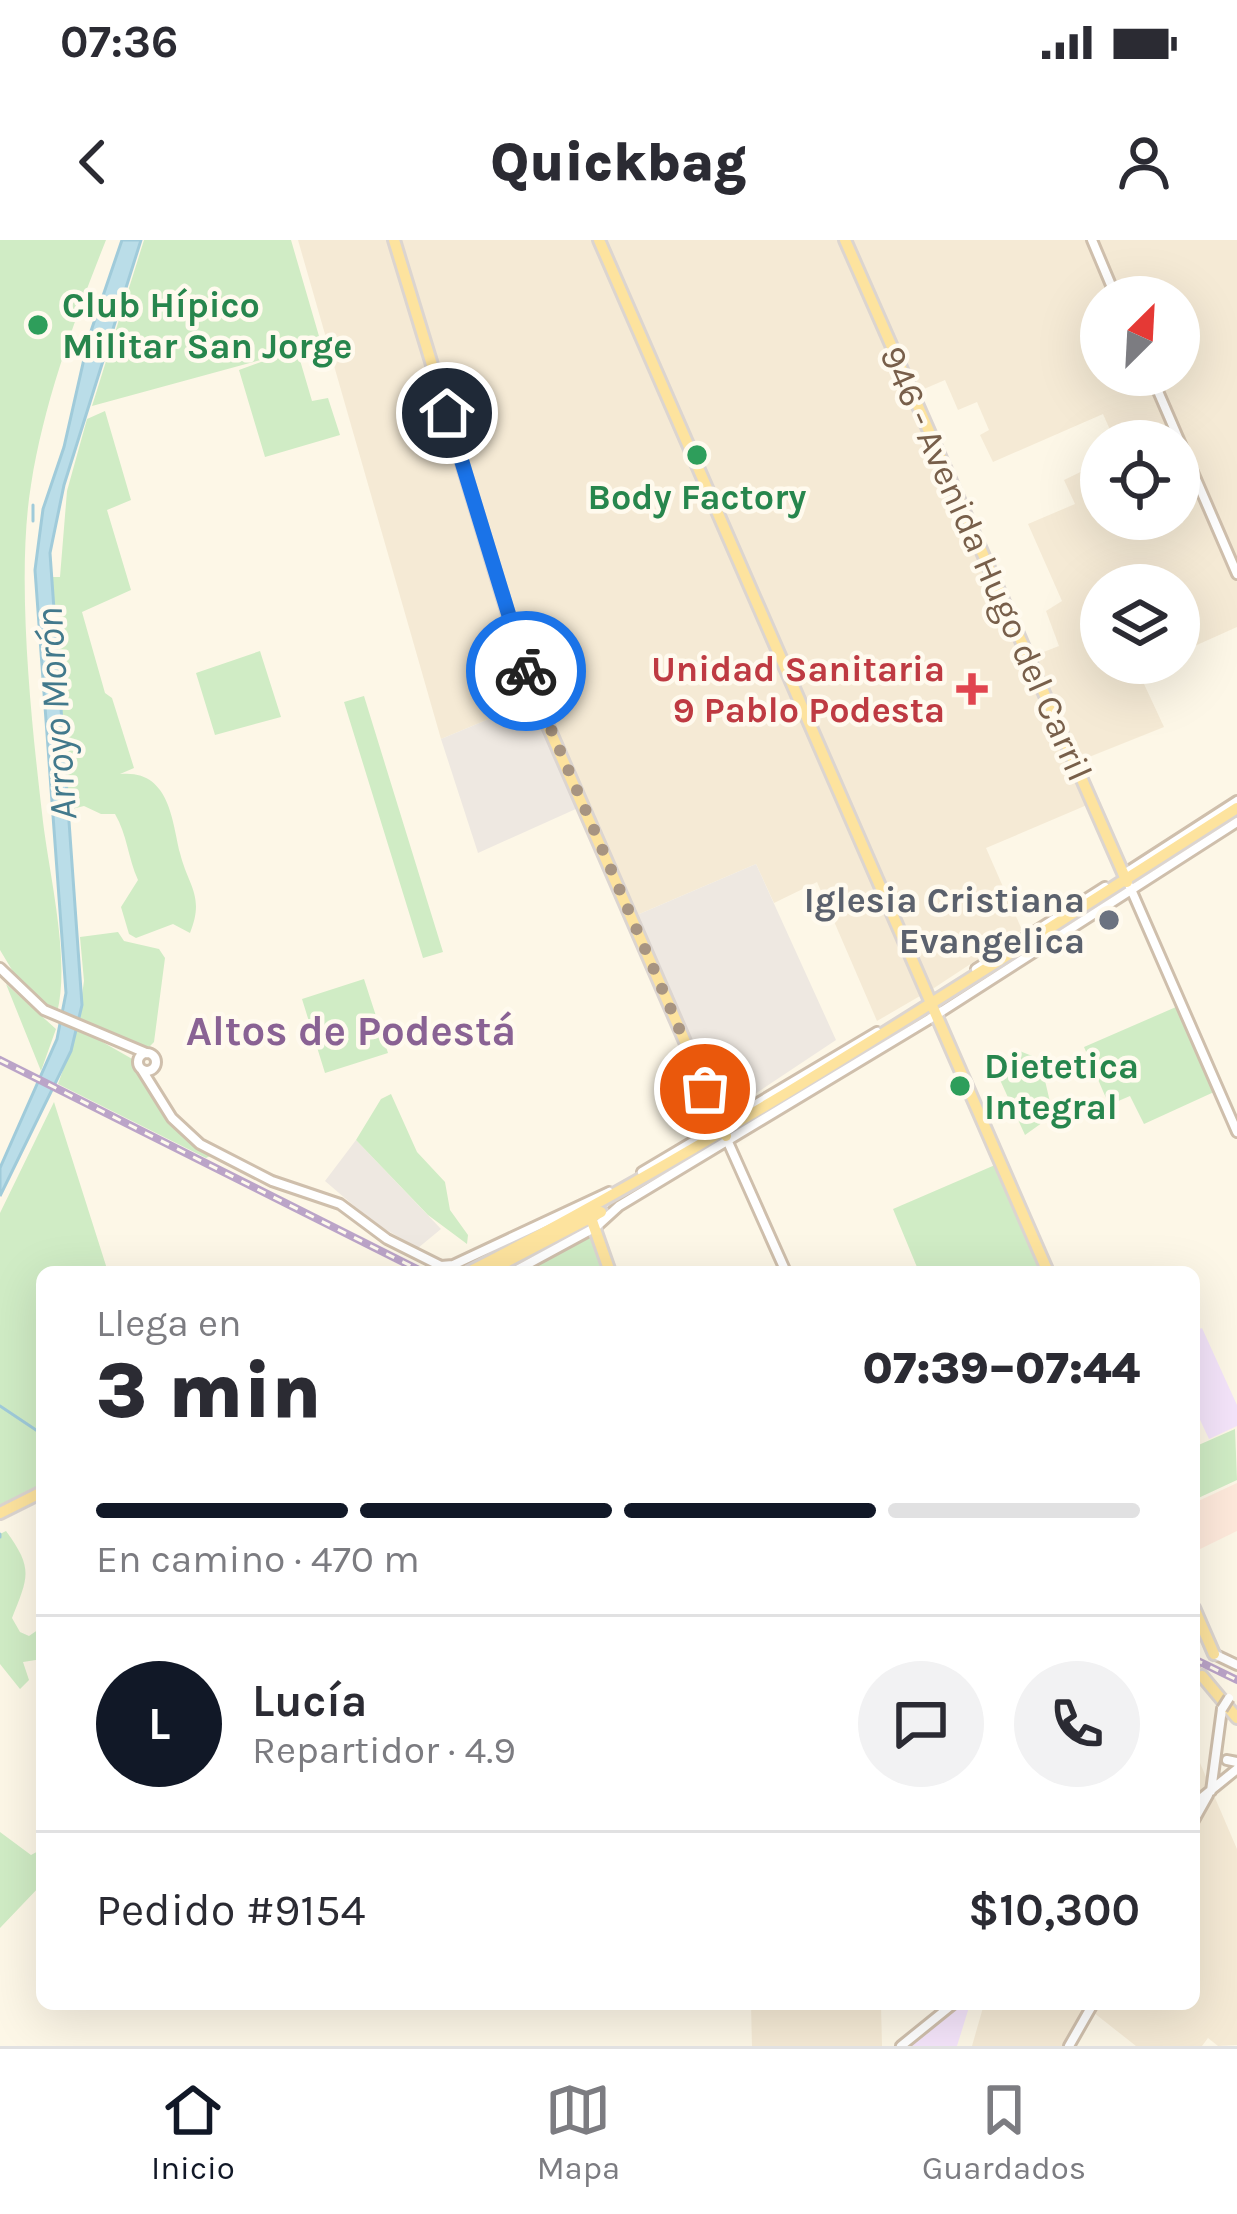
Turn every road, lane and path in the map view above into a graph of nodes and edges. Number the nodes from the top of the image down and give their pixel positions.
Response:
1 (394, 240) edge
2 (599, 240) edge
3 (845, 240) edge
4 (1091, 240) edge
5 (1107, 276) edge
6 (1160, 396) edge
7 (1237, 574) edge
8 (1237, 811) edge
9 (1127, 882) junction
10 (0, 968) edge
11 (932, 1007) junction
12 (119, 1046) junction
13 (146, 1053) junction
14 (140, 1066) junction
15 (157, 1072) dead end
16 (159, 1091) junction
17 (1237, 1132) edge
18 (724, 1133) junction
19 (640, 1173) junction
20 (627, 1189) junction
21 (588, 1215) junction
22 (466, 1257) junction
23 (442, 1266) joint
24 (467, 1266) edge
25 (489, 1266) edge
26 (520, 1266) edge
27 (608, 1266) edge
28 (783, 1266) edge
29 (1045, 1266) edge
30 (36, 1499) edge
31 (0, 1517) edge
32 (1200, 1622) edge
33 (1214, 1654) joint
34 (1237, 1665) edge
35 (1202, 1676) dead end
36 (1233, 1697) edge
37 (1237, 1718) edge
38 (1218, 1739) junction
39 (1231, 1768) edge
40 (1215, 1769) junction
41 (1210, 1792) junction
42 (1200, 1800) edge
43 (1200, 1810) edge
44 (945, 2010) edge
45 (1090, 2010) edge
46 (901, 2046) edge
47 (1070, 2046) edge

1 - 18 main road
2 - 11 main road
3 - 9 main road, 946 - Avenida Hugo del Carril
4 - 5 street
6 - 7 street
8 - 9 main road
9 - 11 main road
9 - 11 main road
9 - 17 street
10 - 12 street
11 - 18 main road
11 - 18 main road
11 - 29 main road
12 - 13 street
12 - 14 street
13 - 14 street
13 - 14 street
14 - 16 street
15 - 16 street
16 - 23 street
18 - 19 street
18 - 20 main road
18 - 21 main road
18 - 28 street
19 - 20 main road
19 - 21 street
20 - 21 main road
21 - 22 street
21 - 25 main road
21 - 26 street
21 - 27 main road
22 - 23 street
22 - 24 street
30 - 31 main road
32 - 33 main road
33 - 34 street
35 - 37 main road
36 - 38 street, bridge
38 - 39 street
38 - 40 street
39 - 40 street
39 - 40 street
39 - 41 street
40 - 41 street
41 - 42 street
41 - 43 street
44 - 46 street
45 - 47 street

